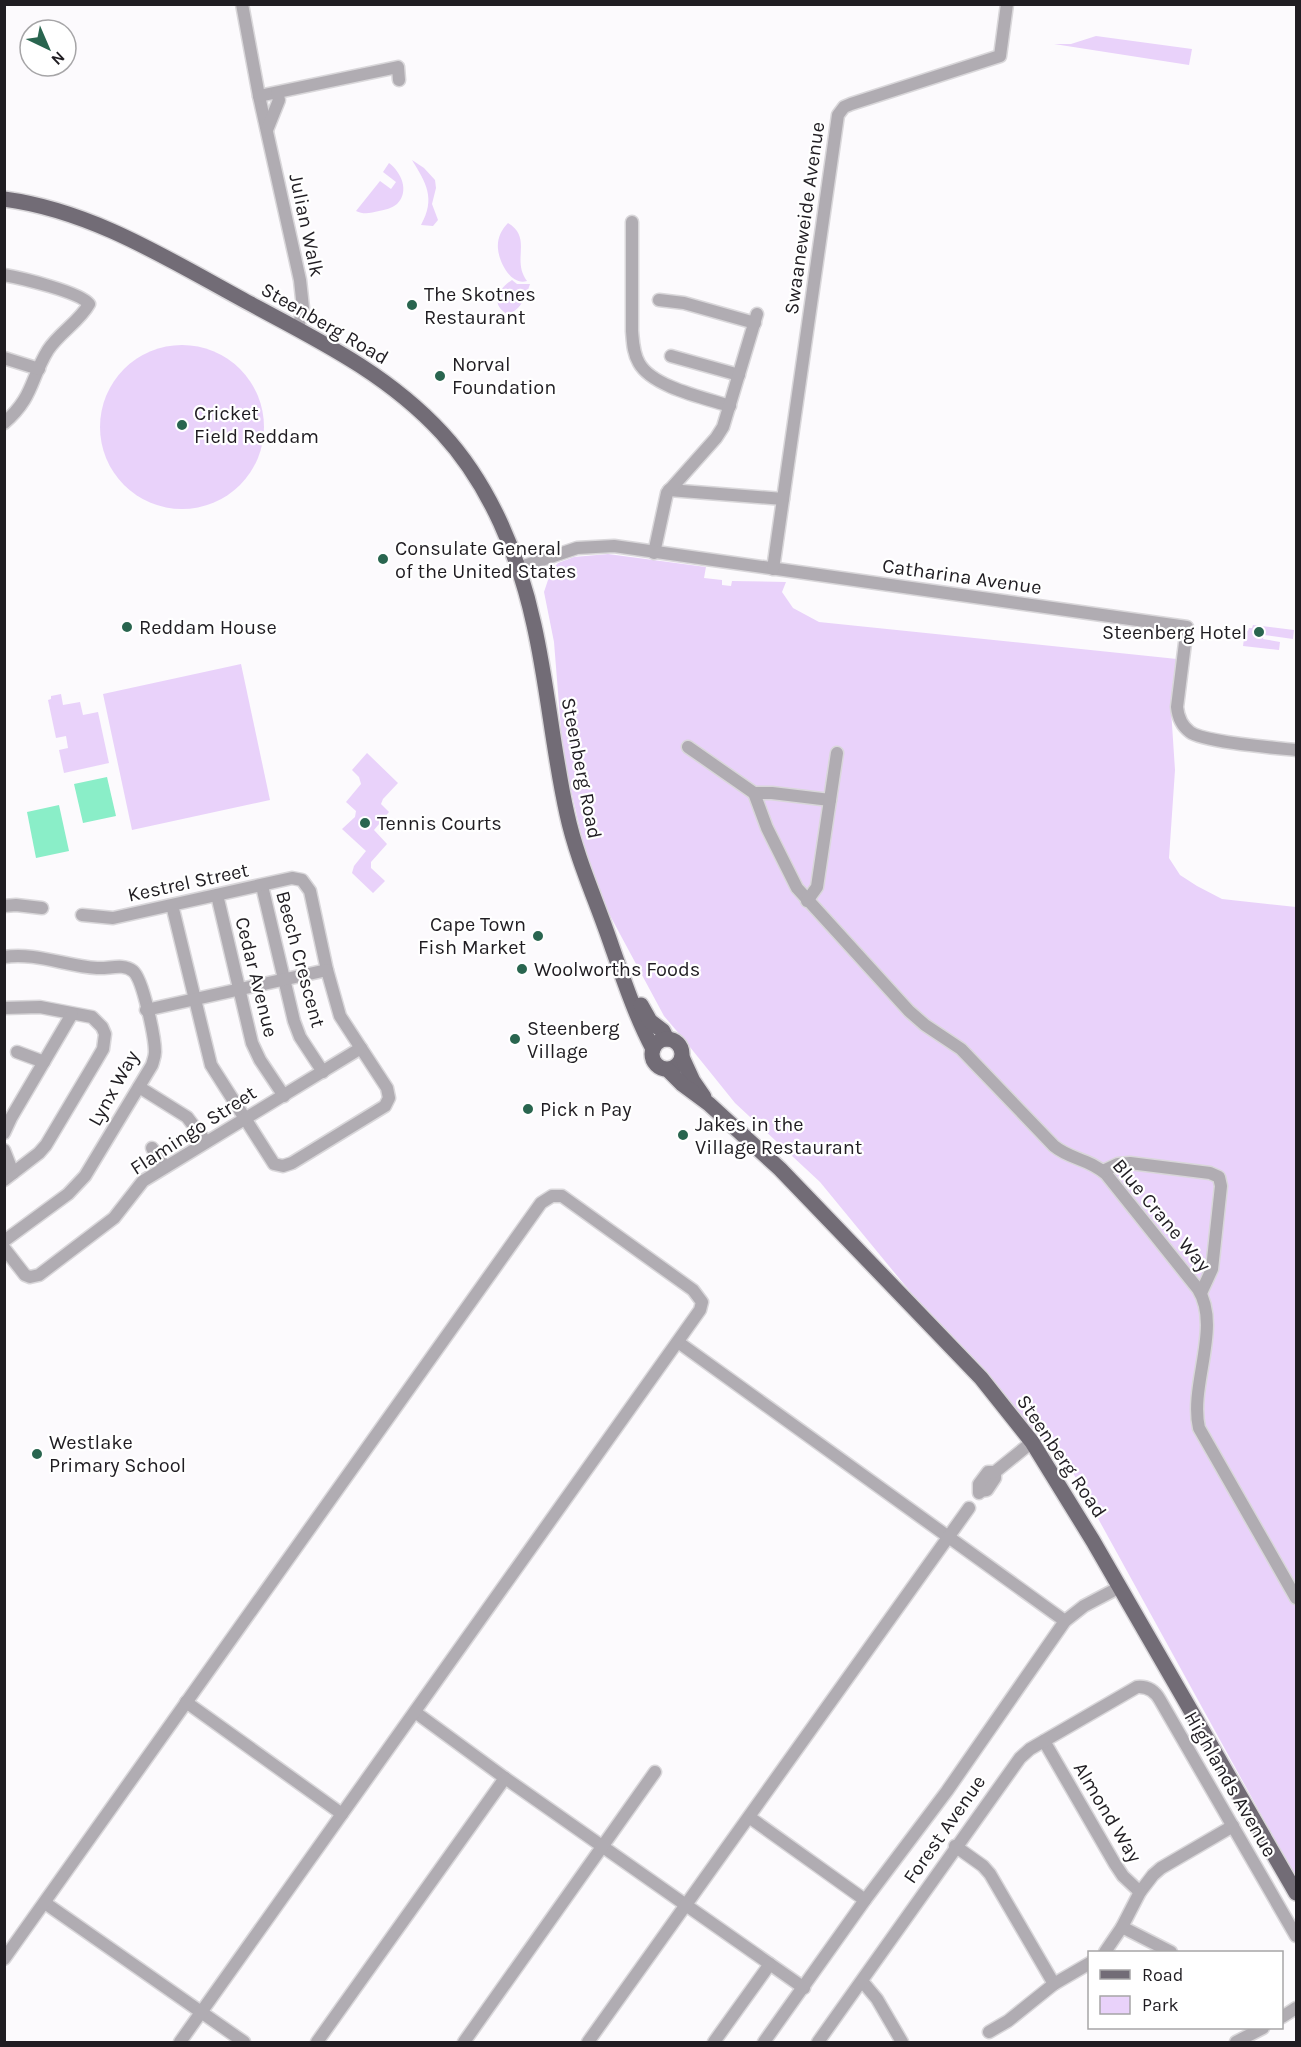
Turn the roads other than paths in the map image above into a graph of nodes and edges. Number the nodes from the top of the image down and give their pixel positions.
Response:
1 (242, 4) edge
2 (1006, 4) edge
3 (399, 80) dead end
4 (278, 93) junction
5 (259, 96) junction
6 (267, 131) junction
7 (4, 199) edge
8 (632, 222) dead end
9 (4, 275) edge
10 (659, 300) dead end
11 (298, 328) junction
12 (671, 356) dead end
13 (4, 358) edge
14 (39, 369) junction
15 (739, 375) junction
16 (730, 406) junction
17 (4, 423) edge
18 (669, 490) junction
19 (783, 499) junction
20 (654, 553) junction
21 (518, 568) junction
22 (773, 569) junction
23 (688, 747) dead end
24 (1296, 750) edge
25 (837, 753) dead end
26 (754, 793) junction
27 (830, 800) junction
28 (262, 886) junction
29 (217, 895) junction
30 (807, 901) junction
31 (172, 905) junction
32 (4, 906) edge
33 (42, 908) dead end
34 (82, 915) dead end
35 (612, 946) junction
36 (4, 957) edge
37 (327, 970) junction
38 (284, 980) junction
39 (239, 989) junction
40 (195, 999) junction
41 (4, 1008) edge
42 (146, 1010) junction
43 (72, 1014) junction
44 (667, 1039) junction
45 (361, 1048) junction
46 (652, 1049) junction
47 (17, 1052) dead end
48 (682, 1057) junction
49 (44, 1062) junction
50 (668, 1070) junction
51 (323, 1072) junction
52 (139, 1087) junction
53 (284, 1096) junction
54 (709, 1104) junction
55 (244, 1119) junction
56 (4, 1133) edge
57 (206, 1142) junction
58 (152, 1148) dead end
59 (4, 1150) edge
60 (165, 1167) junction
61 (1103, 1171) junction
62 (9, 1176) edge
63 (4, 1241) edge
64 (4, 1248) edge
65 (1201, 1293) junction
66 (678, 1342) junction
67 (1032, 1442) junction
68 (979, 1492) dead end
69 (969, 1508) dead end
70 (948, 1536) junction
71 (1120, 1587) junction
72 (1296, 1598) edge
73 (1065, 1621) junction
74 (1144, 1687) joint
75 (186, 1702) junction
76 (415, 1712) junction
77 (1044, 1742) junction
78 (655, 1772) dead end
79 (505, 1778) junction
80 (342, 1814) junction
81 (749, 1817) junction
82 (1233, 1826) junction
83 (604, 1846) junction
84 (955, 1846) junction
85 (1140, 1892) junction
86 (1296, 1893) edge
87 (866, 1900) junction
88 (45, 1903) junction
89 (687, 1905) junction
90 (1122, 1928) junction
91 (1296, 1936) edge
92 (1106, 1951) edge
93 (1167, 1951) edge
94 (4, 1959) edge
95 (770, 1964) junction
96 (1088, 1964) edge
97 (862, 1981) junction
98 (1054, 1984) junction
99 (804, 1988) junction
100 (1296, 2008) edge
101 (201, 2012) junction
102 (1283, 2016) edge
103 (1261, 2029) edge
104 (989, 2032) dead end
105 (180, 2043) edge
106 (244, 2043) edge
107 (317, 2043) edge
108 (464, 2043) edge
109 (588, 2043) edge
110 (714, 2043) edge
111 (764, 2043) edge
112 (818, 2043) edge
113 (902, 2043) edge
114 (1236, 2043) edge

1 - 5 street, Julian Walk
2 - 19 street, Swaaneweide Avenue
3 - 4 street
4 - 5 street
4 - 6 street
5 - 6 street, Julian Walk
6 - 11 street, Julian Walk
7 - 11 main road, Steenberg Road
8 - 16 street
9 - 14 street
10 - 15 street
11 - 21 main road, Steenberg Road
12 - 15 street
13 - 14 street
14 - 17 street
15 - 16 street
16 - 18 street
18 - 19 street
18 - 20 street
19 - 22 street, Swaaneweide Avenue
20 - 21 street, Catharina Avenue
20 - 22 street, Catharina Avenue
21 - 35 main road, Steenberg Road
22 - 24 street, Catharina Avenue
23 - 26 street
25 - 27 street
26 - 27 street
26 - 30 street, Blue Crane Way
27 - 30 street
28 - 29 street, Kestrel Street
28 - 37 street, Kestrel Street
28 - 38 street, Beech Crescent
29 - 31 street, Kestrel Street
29 - 39 street, Cedar Avenue
30 - 61 street, Blue Crane Way
31 - 34 street, Kestrel Street
31 - 40 street
32 - 33 street
35 - 44 main road, Steenberg Road
35 - 46 main road, Steenberg Road
36 - 42 street, Lynx Way
37 - 38 street
37 - 45 street
38 - 39 street
38 - 51 street, Beech Crescent
39 - 40 street
39 - 53 street, Cedar Avenue
40 - 42 street
40 - 55 street
41 - 43 street
42 - 52 street, Lynx Way
43 - 49 street
43 - 62 street
44 - 46 main road
44 - 48 main road
45 - 51 street, Flamingo Street
45 - 55 street
46 - 50 main road
47 - 49 street
48 - 50 main road
48 - 54 main road, Steenberg Road
49 - 56 street
50 - 54 main road, Steenberg Road
51 - 53 street, Flamingo Street
52 - 57 street
52 - 63 street, Lynx Way
53 - 55 street, Flamingo Street
54 - 67 main road, Steenberg Road
55 - 57 street, Flamingo Street
57 - 60 street, Flamingo Street
58 - 60 street
59 - 62 street
60 - 64 street, Flamingo Street
61 - 65 street, Blue Crane Way
61 - 65 street
65 - 72 street, Blue Crane Way
66 - 70 street
66 - 75 street
66 - 76 street
67 - 68 street
67 - 71 main road, Steenberg Road
69 - 70 street
70 - 73 street
70 - 81 street
71 - 73 street
71 - 86 main road, Steenberg Road
73 - 87 street
74 - 77 street, Forest Avenue
74 - 82 street, Highlands Avenue
75 - 80 street
75 - 88 street
76 - 79 street
76 - 80 street
77 - 84 street, Forest Avenue
77 - 85 street, Almond Way
78 - 83 street
79 - 83 street
79 - 107 street
80 - 101 street
81 - 87 street
81 - 89 street
82 - 85 street, Almond Way
82 - 91 street, Highlands Avenue
83 - 89 street
83 - 108 street
84 - 97 street, Forest Avenue
84 - 98 street
85 - 90 street
87 - 99 street
88 - 94 street
88 - 101 street
89 - 95 street
89 - 109 street
90 - 92 street
90 - 93 street
95 - 99 street
95 - 110 street
96 - 98 street
97 - 112 street, Forest Avenue
97 - 113 street
98 - 104 street
99 - 111 street
100 - 102 street
101 - 105 street
101 - 106 street
103 - 114 street

